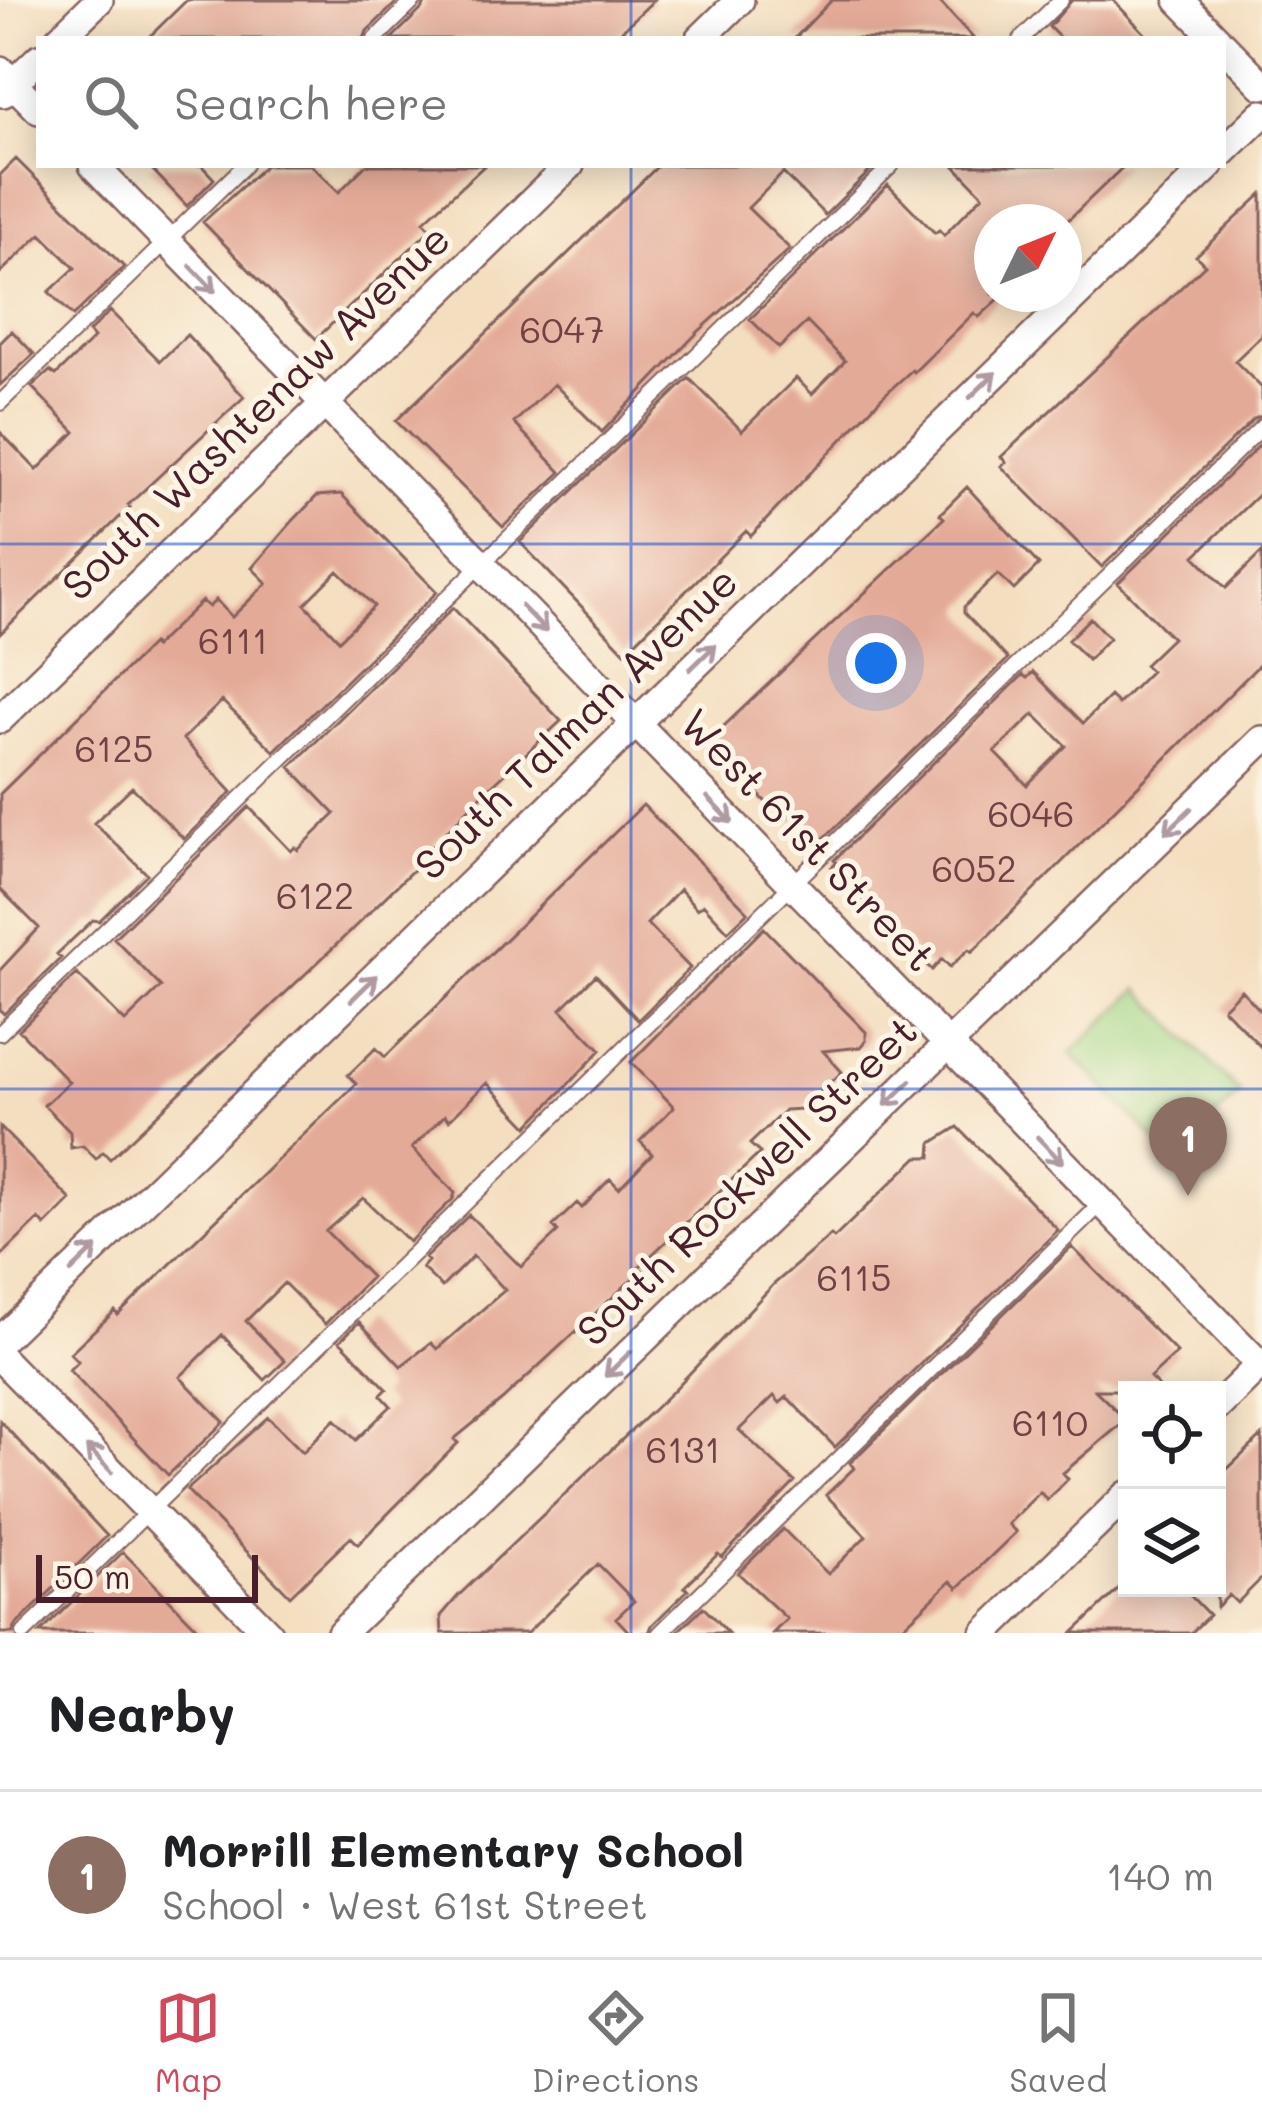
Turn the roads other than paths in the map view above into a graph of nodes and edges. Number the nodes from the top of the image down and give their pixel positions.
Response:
1 (99, 0) edge
2 (415, 0) edge
3 (740, 0) edge
4 (1061, 0) edge
5 (1180, 0) edge
6 (61, 36) edge
7 (378, 36) edge
8 (703, 36) edge
9 (1024, 36) edge
10 (1214, 36) edge
11 (1226, 48) edge
12 (36, 60) edge
13 (4, 83) edge
14 (1262, 85) edge
15 (36, 108) edge
16 (1262, 114) edge
17 (1226, 149) edge
18 (96, 168) edge
19 (242, 168) edge
20 (567, 168) edge
21 (889, 168) edge
22 (1207, 168) edge
23 (167, 241) junction
24 (0, 403) edge
25 (325, 404) junction
26 (1262, 427) edge
27 (481, 565) junction
28 (0, 719) edge
29 (635, 723) junction
30 (1262, 740) edge
31 (792, 885) junction
32 (0, 1033) edge
33 (948, 1044) junction
34 (1102, 1203) junction
35 (0, 1341) edge
36 (0, 1357) edge
37 (1261, 1365) edge
38 (1226, 1398) edge
39 (1118, 1504) edge
40 (149, 1511) junction
41 (24, 1633) edge
42 (268, 1633) edge
43 (341, 1633) edge
44 (660, 1633) edge
45 (985, 1633) edge

1 - 6 street
2 - 7 lane
3 - 8 street
4 - 9 lane
5 - 10 street
11 - 14 street
12 - 13 street
13 - 15 street
16 - 17 street
18 - 23 street, West 61st Street
19 - 23 lane
20 - 25 street, South Washtenaw Avenue
21 - 27 lane
29 -> 22 street, South Talman Avenue
23 - 24 lane
23 -> 25 street, West 61st Street
25 - 27 street, West 61st Street
25 - 28 street, South Washtenaw Avenue
26 - 31 lane
27 -> 29 street, West 61st Street
27 - 32 lane
29 -> 31 street, West 61st Street
35 -> 29 street, South Talman Avenue
30 -> 33 street, South Rockwell Street
31 - 33 street, West 61st Street
31 - 40 lane
33 -> 34 street, West 61st Street
33 -> 43 street, South Rockwell Street
34 - 37 street, West 61st Street
34 - 44 lane
40 -> 36 street
37 - 38 street
39 - 45 street
40 - 41 lane
40 - 42 street

